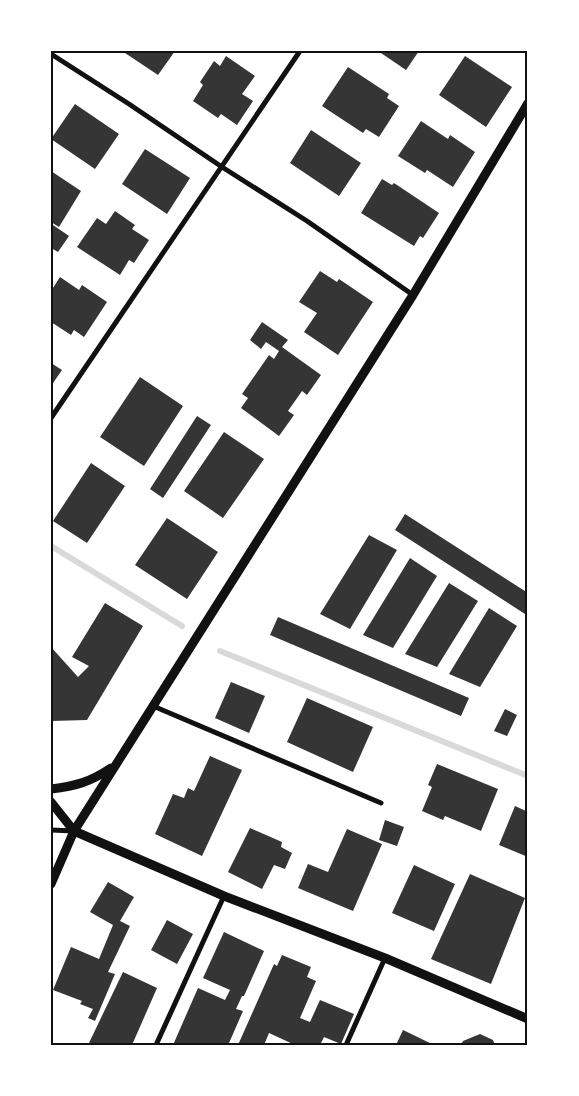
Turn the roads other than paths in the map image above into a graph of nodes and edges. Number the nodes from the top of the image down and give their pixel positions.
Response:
1 (300, 51) edge
2 (51, 54) edge
3 (528, 103) edge
4 (222, 167) junction
5 (413, 295) junction
6 (51, 418) edge
7 (153, 706) junction
8 (115, 765) junction
9 (51, 789) edge
10 (51, 802) edge
11 (381, 802) dead end
12 (51, 830) edge
13 (74, 831) junction
14 (51, 884) edge
15 (224, 896) junction
16 (385, 958) junction
17 (528, 1019) edge
18 (156, 1045) edge
19 (346, 1045) edge

1 - 4 street
2 - 4 street
3 - 5 street
4 - 5 street
4 - 6 street
5 - 7 street
7 - 8 street
7 - 11 street
8 - 9 street
8 - 13 street
10 - 13 street
12 - 13 street
13 - 14 street
13 - 15 street
15 - 16 street
15 - 18 street
16 - 17 street
16 - 19 street

